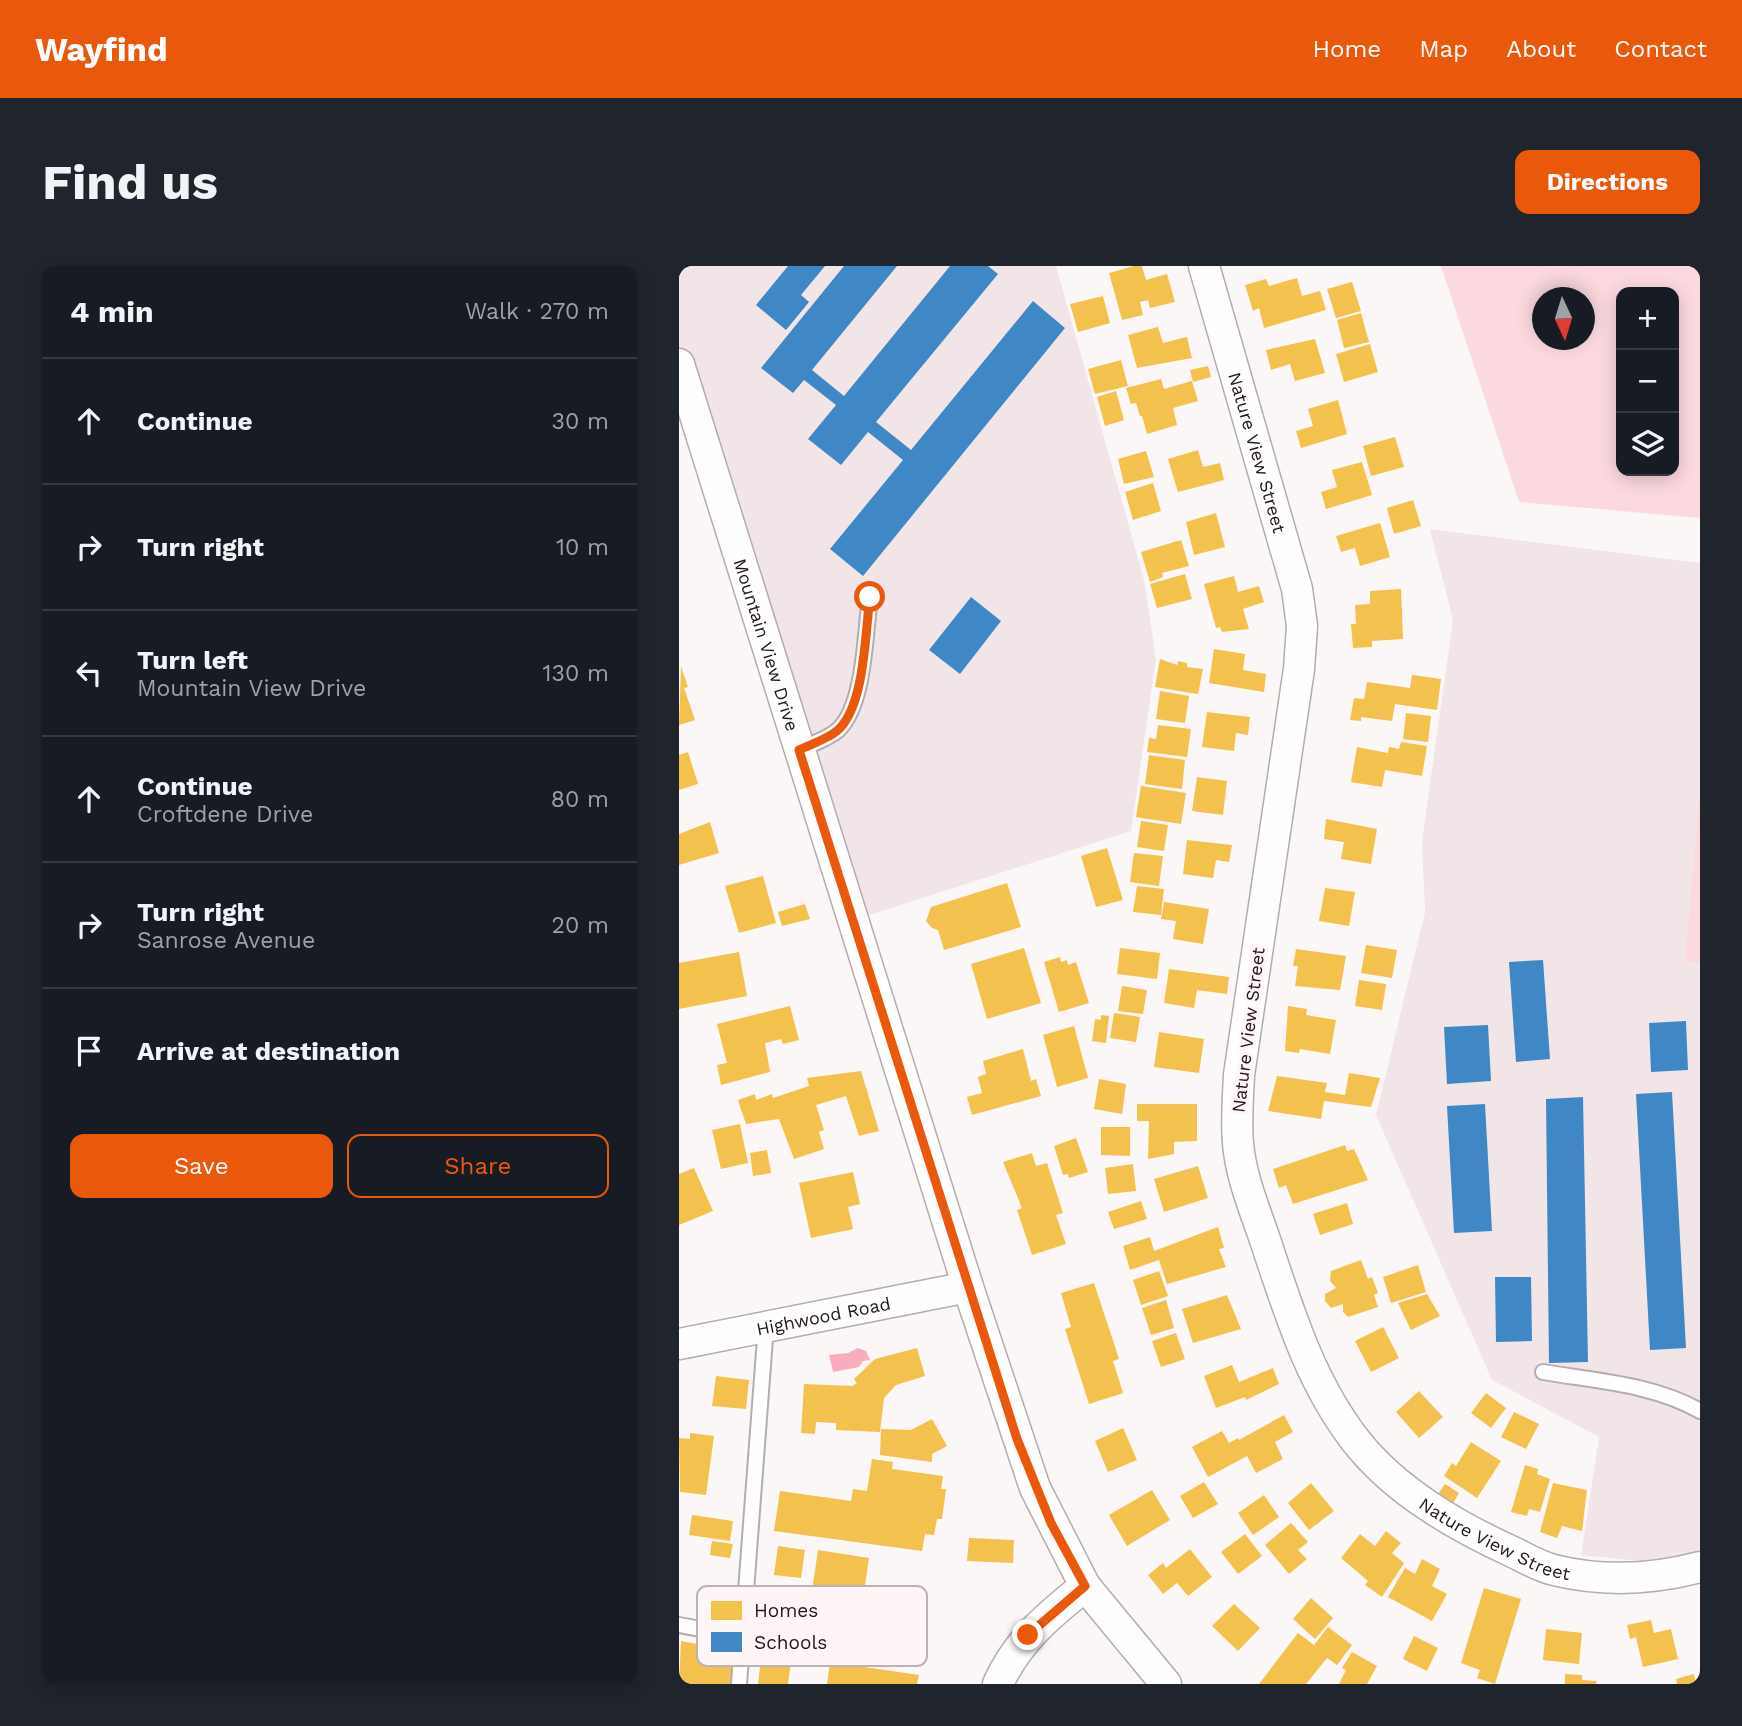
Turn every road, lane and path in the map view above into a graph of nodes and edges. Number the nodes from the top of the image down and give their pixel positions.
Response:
1 (1204, 266) edge
2 (679, 364) edge
3 (870, 597) dead end
4 (799, 750) junction
5 (968, 1287) junction
6 (766, 1325) junction
7 (679, 1344) edge
8 (1543, 1372) dead end
9 (1700, 1411) edge
10 (1700, 1567) edge
11 (747, 1586) edge
12 (1085, 1586) junction
13 (679, 1625) edge
14 (697, 1628) edge
15 (741, 1666) edge
16 (739, 1684) edge
17 (998, 1684) edge
18 (1166, 1684) edge

1 - 10 street, Nature View Street
2 - 4 street, Mountain View Drive
3 - 4 lane
4 - 5 street, Mountain View Drive
5 - 6 street, Highwood Road
5 - 12 street, Mountain View Drive
6 - 7 street, Highwood Road
6 - 11 lane
8 - 9 lane
12 - 17 street
12 - 18 street, Mountain View Drive
13 - 14 lane
15 - 16 lane

